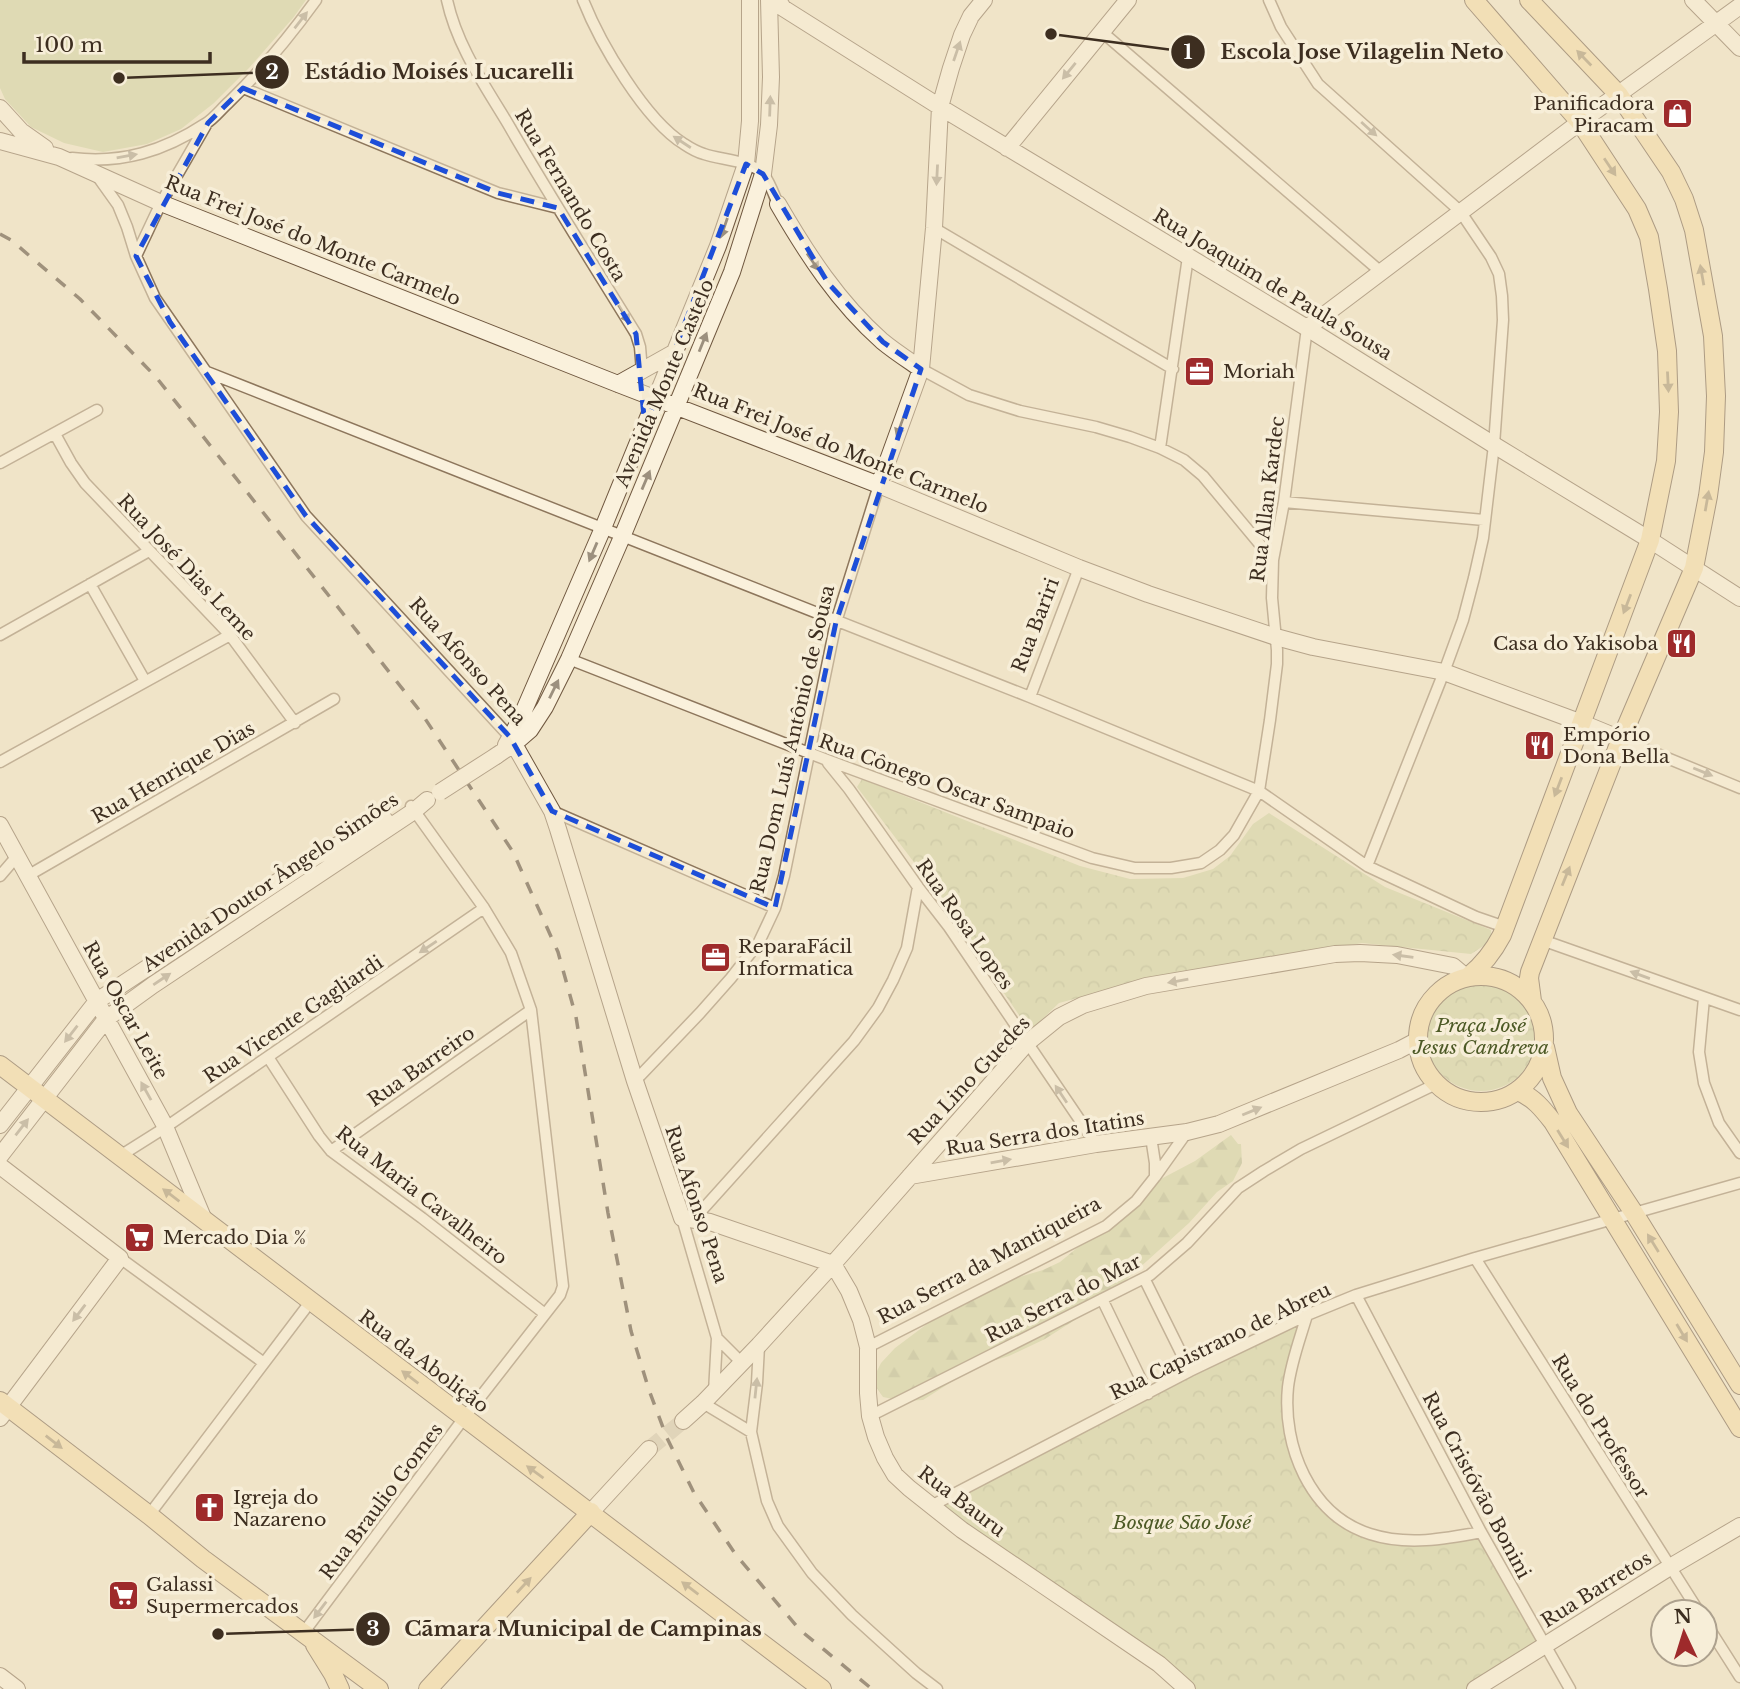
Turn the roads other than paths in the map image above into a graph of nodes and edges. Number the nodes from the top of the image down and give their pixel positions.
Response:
1 (316, 0) edge
2 (447, 0) edge
3 (583, 0) edge
4 (984, 0) edge
5 (1128, 0) edge
6 (1269, 0) edge
7 (1474, 0) edge
8 (1528, 0) edge
9 (1693, 0) edge
10 (749, 2) edge
11 (775, 5) edge
12 (1740, 6) edge
13 (1717, 24) junction
14 (1101, 31) junction
15 (1740, 48) edge
16 (243, 88) junction
17 (1619, 94) junction
18 (940, 107) junction
19 (0, 108) edge
20 (1580, 122) junction
21 (208, 123) junction
22 (0, 141) edge
23 (1007, 148) junction
24 (59, 157) junction
25 (746, 164) junction
26 (96, 174) junction
27 (764, 174) junction
28 (161, 203) junction
29 (778, 204) joint
30 (558, 208) junction
31 (1460, 211) junction
32 (934, 228) junction
33 (136, 256) junction
34 (1188, 257) junction
35 (1381, 272) junction
36 (1307, 328) junction
37 (675, 352) junction
38 (922, 369) junction
39 (1172, 369) junction
40 (642, 371) junction
41 (207, 372) junction
42 (618, 384) junction
43 (657, 398) junction
44 (677, 406) junction
45 (97, 410) dead end
46 (55, 434) junction
47 (1494, 445) junction
48 (1160, 448) junction
49 (0, 463) edge
50 (879, 485) junction
51 (1284, 502) junction
52 (1485, 520) junction
53 (603, 528) junction
54 (622, 537) junction
55 (1650, 540) junction
56 (149, 551) junction
57 (1273, 561) junction
58 (1079, 568) junction
59 (1694, 568) junction
60 (90, 584) junction
61 (1740, 597) edge
62 (836, 622) junction
63 (0, 635) edge
64 (230, 635) junction
65 (1276, 637) junction
66 (569, 659) junction
67 (1444, 672) junction
68 (145, 681) junction
69 (1030, 697) junction
70 (334, 699) dead end
71 (295, 723) junction
72 (1582, 723) junction
73 (1621, 739) junction
74 (506, 747) junction
75 (810, 754) junction
76 (827, 761) junction
77 (0, 762) edge
78 (1740, 788) edge
79 (1259, 791) junction
80 (434, 796) joint
81 (412, 808) junction
82 (552, 811) junction
83 (0, 825) edge
84 (1234, 835) joint
85 (18, 855) junction
86 (1367, 866) junction
87 (29, 875) junction
88 (0, 876) edge
89 (918, 887) junction
90 (484, 908) junction
91 (775, 908) junction
92 (1505, 927) junction
93 (1542, 940) junction
94 (1468, 977) junction
95 (1704, 998) junction
96 (97, 1001) junction
97 (1532, 1001) junction
98 (531, 1010) junction
99 (1740, 1010) edge
100 (106, 1019) junction
101 (1418, 1040) junction
102 (1027, 1043) junction
103 (1545, 1044) junction
104 (268, 1057) junction
105 (0, 1065) edge
106 (635, 1081) junction
107 (1436, 1084) junction
108 (30, 1087) junction
109 (1518, 1091) junction
110 (45, 1098) junction
111 (0, 1125) edge
112 (166, 1127) junction
113 (953, 1128) junction
114 (1187, 1132) junction
115 (1151, 1137) junction
116 (1096, 1144) junction
117 (331, 1151) junction
118 (1740, 1153) edge
119 (0, 1156) edge
120 (120, 1156) junction
121 (0, 1166) edge
122 (957, 1168) junction
123 (910, 1176) junction
124 (1155, 1177) junction
125 (1740, 1184) edge
126 (1634, 1213) junction
127 (688, 1219) junction
128 (204, 1220) junction
129 (1613, 1220) junction
130 (120, 1258) junction
131 (1475, 1258) junction
132 (833, 1264) junction
133 (1144, 1278) junction
134 (1356, 1295) junction
135 (1102, 1298) junction
136 (311, 1301) junction
137 (545, 1314) junction
138 (1307, 1315) junction
139 (717, 1339) junction
140 (759, 1345) junction
141 (868, 1347) junction
142 (264, 1363) junction
143 (742, 1363) junction
144 (1190, 1371) junction
145 (1740, 1385) edge
146 (1148, 1394) junction
147 (709, 1398) junction
148 (3, 1408) edge
149 (870, 1416) junction
150 (464, 1418) junction
151 (683, 1421) tunnel mouth
152 (1740, 1428) edge
153 (751, 1432) junction
154 (649, 1449) tunnel mouth
155 (931, 1506) junction
156 (590, 1512) junction
157 (149, 1515) junction
158 (1740, 1526) edge
159 (1481, 1532) junction
160 (1670, 1567) junction
161 (1690, 1598) edge
162 (307, 1634) junction
163 (1719, 1644) edge
164 (1545, 1645) junction
165 (0, 1676) edge
166 (1740, 1677) edge
167 (17, 1689) edge
168 (340, 1689) edge
169 (379, 1689) edge
170 (428, 1689) edge
171 (822, 1689) edge
172 (937, 1689) edge
173 (1187, 1689) edge
174 (1475, 1689) edge
175 (1570, 1689) edge

16 -> 1 street
2 - 30 street, Rua Fernando Costa
25 -> 3 street
18 -> 4 main road, Rua Dom Luís Antônio de Sousa
5 - 14 main road
6 -> 31 street
7 - 20 main road
17 -> 8 main road
9 - 13 main road
10 - 11 main road, Rua Joaquim de Paula Sousa
10 - 25 main road, Avenida Monte Castelo
11 - 18 main road, Rua Joaquim de Paula Sousa
27 -> 11 main road, Avenida Monte Castelo
12 - 13 main road
13 - 15 main road
13 - 17 main road
14 -> 23 main road
14 - 35 street
16 - 21 street
16 - 30 street
17 - 20 main road
59 -> 17 main road
18 - 23 main road, Rua Joaquim de Paula Sousa
18 -> 32 main road, Rua Dom Luís Antônio de Sousa
19 - 24 main road
20 - 31 main road
20 -> 55 main road
24 -> 21 street
21 - 28 street
22 - 24 main road, Rua Afonso Pena
23 - 34 main road, Rua Joaquim de Paula Sousa
24 - 26 main road, Rua Afonso Pena
25 - 27 street
25 -> 37 main road, Avenida Monte Castelo
26 - 28 main road, Rua Frei José do Monte Carmelo
26 - 33 street, Rua Afonso Pena
27 - 29 street
44 -> 27 main road, Avenida Monte Castelo
28 - 33 street
28 - 42 main road, Rua Frei José do Monte Carmelo
29 -> 38 main road
30 -> 40 street, Rua Fernando Costa
31 - 35 main road
31 - 47 street
32 - 38 main road, Rua Dom Luís Antônio de Sousa
32 - 39 street
33 - 41 street, Rua Afonso Pena
34 - 36 main road, Rua Joaquim de Paula Sousa
34 - 39 street
35 - 36 main road
36 - 47 main road, Rua Joaquim de Paula Sousa
36 - 51 street, Rua Allan Kardec
37 - 40 main road
37 - 43 main road, Avenida Monte Castelo
38 - 48 street
38 -> 50 main road, Rua Dom Luís Antônio de Sousa
39 - 48 street
40 - 42 main road
41 - 53 street
41 - 74 street, Rua Afonso Pena
42 - 43 main road, Rua Frei José do Monte Carmelo
43 - 44 main road, Rua Frei José do Monte Carmelo
43 - 53 main road, Avenida Monte Castelo
44 - 50 main road, Rua Frei José do Monte Carmelo
54 -> 44 main road, Avenida Monte Castelo
45 - 46 street
46 - 49 street
46 - 56 street, Rua José Dias Leme
47 - 52 street
47 - 55 main road, Rua Joaquim de Paula Sousa
48 - 57 street
50 - 58 main road, Rua Frei José do Monte Carmelo
50 - 62 street, Rua Dom Luís Antônio de Sousa
51 - 52 street
51 - 57 street, Rua Allan Kardec
52 - 67 street
53 - 54 street
53 -> 74 main road, Avenida Monte Castelo
54 - 62 street
54 - 66 main road, Avenida Monte Castelo
55 - 59 main road, Rua Joaquim de Paula Sousa
55 -> 72 main road
56 - 60 street
56 - 64 street, Rua José Dias Leme
57 - 65 street, Rua Allan Kardec
58 - 65 main road, Rua Frei José do Monte Carmelo
58 - 69 street, Rua Bariri
59 - 61 main road, Rua Joaquim de Paula Sousa
59 - 73 main road
60 - 63 street
60 - 68 street
62 - 69 street
62 - 75 street, Rua Dom Luís Antônio de Sousa
64 - 68 street
64 - 71 street, Rua José Dias Leme
65 - 67 main road, Rua Frei José do Monte Carmelo
65 - 79 street, Rua Allan Kardec
74 -> 66 main road, Avenida Monte Castelo
66 - 75 street, Rua Cônego Oscar Sampaio
67 - 72 main road, Rua Frei José do Monte Carmelo
67 - 86 street
68 - 77 street
69 - 79 street
70 - 71 street, Rua Henrique Dias
71 - 87 street, Rua Henrique Dias
72 - 73 main road, Rua Frei José do Monte Carmelo
72 -> 92 main road
73 -> 78 street
93 -> 73 main road
74 - 80 main road, Avenida Monte Castelo, bridge
74 - 82 main road, Rua Afonso Pena
75 - 76 street, Rua Cônego Oscar Sampaio
75 - 91 street, Rua Dom Luís Antônio de Sousa
76 - 84 street, Rua Cônego Oscar Sampaio
76 - 89 street, Rua Rosa Lopes
79 - 84 street, Rua Allan Kardec
79 - 86 street
80 - 81 main road, Avenida Doutor Ângelo Simões
81 - 90 street
81 - 96 main road, Avenida Doutor Ângelo Simões
100 -> 81 main road, Avenida Doutor Ângelo Simões
82 - 91 street
82 - 106 main road, Rua Afonso Pena
83 - 85 main road, Rua Oscar Leite
85 - 87 main road, Rua Oscar Leite
85 - 88 street
86 - 92 street
87 - 96 main road, Rua Oscar Leite
89 - 102 street, Rua Rosa Lopes
89 - 127 street
90 - 98 street
90 -> 104 street, Rua Vicente Gagliardi
91 - 106 street, Rua Dom Luís Antônio de Sousa
92 - 94 main road
95 -> 93 street
93 - 97 main road
94 - 97 main road
94 - 101 main road
94 -> 102 main road, Rua Lino Guedes
95 - 99 street
95 - 118 street
96 - 100 main road, Rua Oscar Leite
96 -> 108 main road, Avenida Doutor Ângelo Simões
97 - 103 main road
98 - 117 street, Rua Barreiro
98 - 137 street, Rua Braulio Gomes
100 - 110 main road, Avenida Doutor Ângelo Simões
112 -> 100 main road, Rua Oscar Leite
101 - 107 main road
114 -> 101 main road
102 - 113 main road, Rua Lino Guedes
116 -> 102 street, Rua Rosa Lopes
103 - 109 main road
103 - 126 main road
104 - 112 street, Rua Vicente Gagliardi
104 - 117 street, Rua Maria Cavalheiro
105 - 108 main road, Rua da Abolição
106 - 127 main road, Rua Afonso Pena
107 - 109 main road
107 - 133 street, Rua Serra do Mar
108 - 110 main road, Rua da Abolição
108 - 111 main road, Avenida Doutor Ângelo Simões
109 -> 129 main road
119 -> 110 main road, Avenida Doutor Ângelo Simões
110 - 120 main road, Rua da Abolição
112 - 120 street, Rua Vicente Gagliardi
112 - 128 main road, Rua Oscar Leite
113 - 122 main road
113 - 123 main road, Rua Lino Guedes
114 - 115 main road, Rua Serra dos Itatins
114 - 124 street, Rua Serra da Mantiqueira
115 - 116 main road, Rua Serra dos Itatins
115 - 124 street
122 -> 116 main road, Rua Serra dos Itatins
117 - 137 street, Rua Maria Cavalheiro
128 -> 120 main road, Rua da Abolição
121 - 130 main road
122 - 123 main road, Rua Serra dos Itatins
123 - 132 main road, Rua Lino Guedes
124 - 141 street, Rua Serra da Mantiqueira
125 - 126 street, Rua Capistrano de Abreu
126 - 129 street, Rua Capistrano de Abreu
145 -> 126 main road
127 - 132 main road
127 - 139 street, Rua Afonso Pena
128 - 136 main road, Rua da Abolição
129 - 131 street, Rua Capistrano de Abreu
129 -> 152 main road
130 - 142 street
130 -> 148 main road
131 - 134 street, Rua Capistrano de Abreu
131 - 160 street, Rua do Professor
132 - 140 main road, Rua Lino Guedes
132 - 141 main road, Rua Bauru
133 - 135 street, Rua Serra do Mar
133 - 144 street
134 - 138 street, Rua Capistrano de Abreu
134 - 159 street, Rua Cristóvão Bonini
135 - 146 street
135 - 149 street, Rua Serra do Mar
136 - 142 street
150 -> 136 main road, Rua da Abolição
137 - 150 street, Rua Braulio Gomes
138 - 144 street, Rua Capistrano de Abreu
138 - 159 street
139 - 143 street
139 - 147 street, Rua Afonso Pena
140 - 143 main road, Rua Lino Guedes
153 -> 140 street
141 - 149 main road, Rua Bauru
142 - 157 street
143 - 147 main road, Rua Lino Guedes
144 - 146 street, Rua Capistrano de Abreu
146 - 155 street, Rua Capistrano de Abreu
147 - 151 main road, Rua Lino Guedes
147 - 153 street
148 -> 157 main road
149 - 155 main road, Rua Bauru
156 -> 150 main road, Rua da Abolição
150 -> 162 street, Rua Braulio Gomes
153 - 172 street
154 - 156 main road
155 - 173 main road, Rua Bauru
170 -> 156 main road
171 -> 156 main road, Rua da Abolição
157 - 162 main road
158 - 160 main road, Rua Barretos
159 - 164 street, Rua Cristóvão Bonini
160 - 161 street, Rua do Professor
160 - 164 main road, Rua Barretos
162 - 168 main road
162 - 169 main road
163 - 166 street
164 - 174 main road, Rua Barretos
164 - 175 street, Rua Cristóvão Bonini
165 - 167 main road

